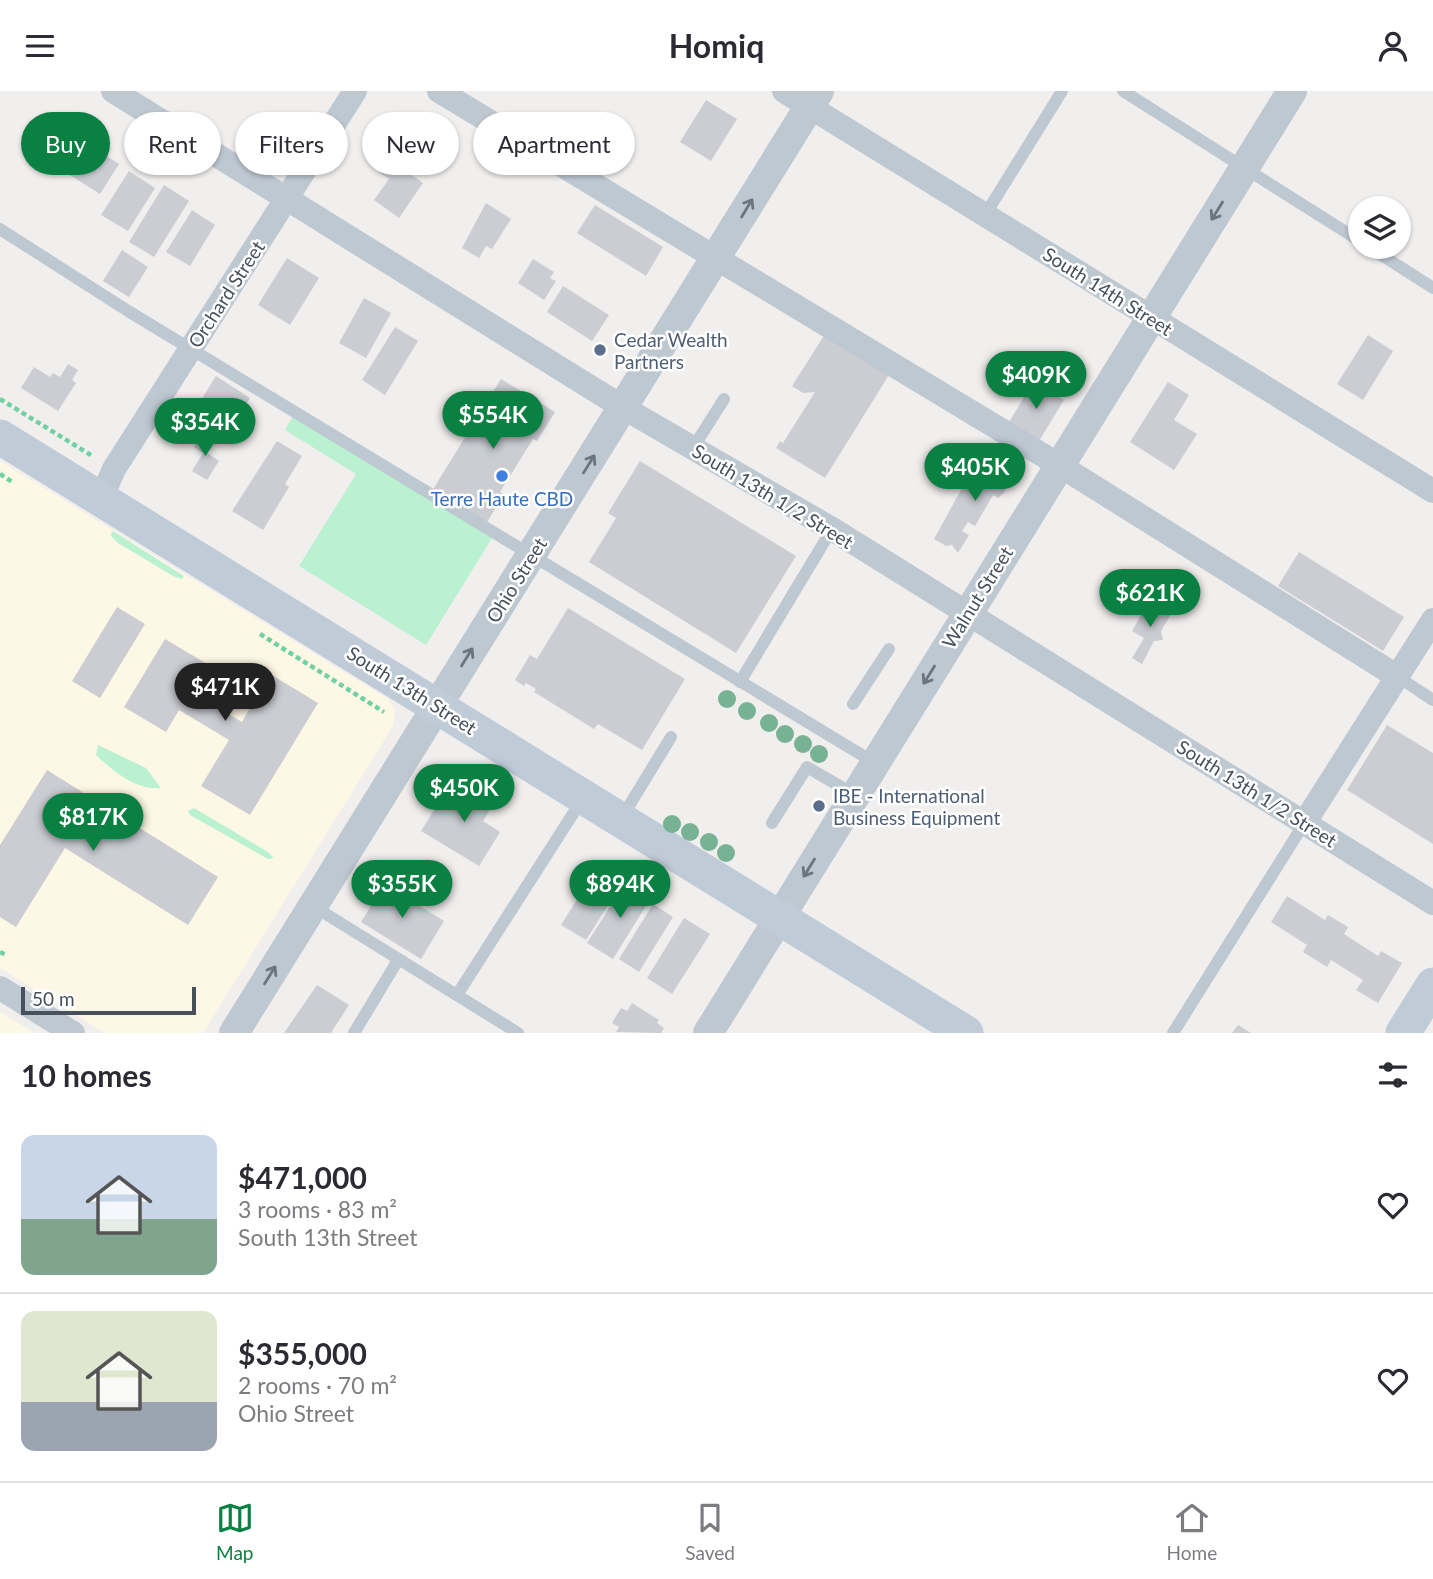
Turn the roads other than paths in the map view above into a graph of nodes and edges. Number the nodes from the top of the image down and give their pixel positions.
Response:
1 (113, 91) edge
2 (355, 91) edge
3 (439, 91) edge
4 (784, 91) edge
5 (1062, 91) edge
6 (1123, 91) edge
7 (1292, 91) edge
8 (814, 99) edge
9 (1245, 167) junction
10 (288, 199) junction
11 (985, 215) junction
12 (0, 229) edge
13 (1348, 233) edge
14 (717, 256) junction
15 (1388, 259) edge
16 (1433, 288) edge
17 (1150, 317) junction
18 (190, 348) junction
19 (724, 399) dead end
20 (625, 408) junction
21 (0, 437) edge
22 (693, 448) junction
23 (1059, 465) junction
24 (108, 484) junction
25 (1433, 491) edge
26 (832, 529) junction
27 (531, 556) junction
28 (967, 615) junction
29 (1433, 620) edge
30 (889, 649) dead end
31 (1398, 677) junction
32 (740, 682) junction
33 (1433, 699) edge
34 (437, 704) junction
35 (853, 704) dead end
36 (671, 737) dead end
37 (874, 764) junction
38 (855, 795) junction
39 (585, 796) junction
40 (621, 819) junction
41 (1305, 822) junction
42 (772, 823) dead end
43 (1433, 903) edge
44 (313, 906) junction
45 (779, 917) junction
46 (398, 960) junction
47 (1433, 985) edge
48 (0, 988) edge
49 (457, 995) junction
50 (73, 1033) edge
51 (234, 1033) edge
52 (354, 1033) edge
53 (518, 1033) edge
54 (708, 1033) edge
55 (966, 1033) edge
56 (1173, 1033) edge
57 (1403, 1033) edge

1 - 10 street, South 13th 1/2 Street
2 - 10 street, Orchard Street
3 - 14 street
4 - 8 street, South 14th Street
5 - 11 lane
6 - 9 lane
7 - 9 street, Walnut Street
8 - 11 street, South 14th Street
14 -> 8 street, Ohio Street
9 - 13 lane
9 -> 17 street, Walnut Street
10 - 18 street, Orchard Street
10 - 20 street, South 13th 1/2 Street
11 - 17 street, South 14th Street
12 - 18 lane
14 - 20 street, Ohio Street
14 - 23 street
15 - 16 lane
17 - 23 street, Walnut Street
17 - 25 street, South 14th Street
18 - 24 street, Orchard Street
18 - 27 lane
19 - 22 lane
20 - 22 street, South 13th 1/2 Street
27 -> 20 street, Ohio Street
21 - 24 main road, South 13th Street
22 - 26 street, South 13th 1/2 Street
23 - 28 street, Walnut Street
23 - 31 street
24 - 34 main road, South 13th Street
26 - 28 street, South 13th 1/2 Street
26 - 32 lane
27 - 32 lane
34 -> 27 street, Ohio Street
28 -> 37 street, Walnut Street
28 - 41 street, South 13th 1/2 Street
29 - 31 street
30 - 35 lane
31 - 33 lane
31 - 41 street
32 - 37 lane
34 - 39 main road, South 13th Street
34 - 44 street, Ohio Street
36 - 40 lane
37 - 38 street, Walnut Street
38 - 42 lane
38 -> 45 street, Walnut Street
39 - 40 main road, South 13th Street
39 - 49 lane
40 - 45 main road, South 13th Street
41 - 43 street, South 13th 1/2 Street
41 - 56 lane
44 - 46 lane
51 -> 44 street, Ohio Street
45 - 54 street, Walnut Street
45 - 55 main road, South 13th Street
46 - 49 lane
46 - 52 lane
47 - 57 main road
48 - 50 street
49 - 53 lane

